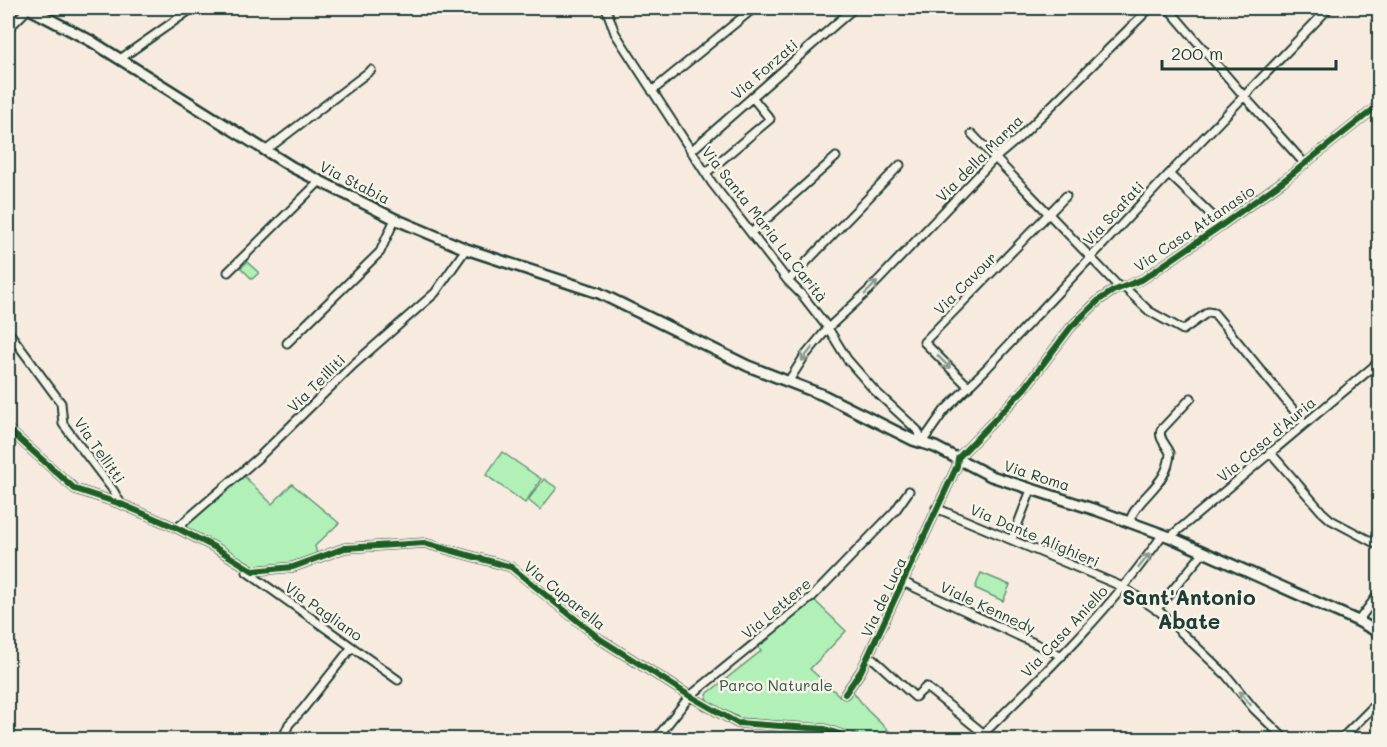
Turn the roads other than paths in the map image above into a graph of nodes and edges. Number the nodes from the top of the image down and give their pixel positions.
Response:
1 (29, 8) edge
2 (194, 8) edge
3 (606, 8) edge
4 (754, 8) edge
5 (854, 8) edge
6 (1150, 8) edge
7 (1168, 8) edge
8 (1329, 8) edge
9 (45, 10) edge
10 (8, 29) edge
11 (120, 59) junction
12 (371, 70) dead end
13 (652, 91) junction
14 (1243, 96) junction
15 (752, 97) junction
16 (1380, 104) edge
17 (972, 134) dead end
18 (265, 151) junction
19 (691, 151) junction
20 (836, 157) dead end
21 (994, 159) junction
22 (1305, 164) junction
23 (900, 165) dead end
24 (706, 173) junction
25 (1169, 174) junction
26 (320, 181) junction
27 (1066, 196) dead end
28 (1047, 214) junction
29 (395, 219) junction
30 (1222, 225) junction
31 (751, 233) junction
32 (466, 249) junction
33 (1090, 258) junction
34 (228, 272) dead end
35 (788, 281) junction
36 (1122, 288) junction
37 (828, 328) junction
38 (8, 331) edge
39 (689, 338) joint
40 (287, 344) dead end
41 (1380, 362) edge
42 (788, 382) junction
43 (969, 387) junction
44 (1191, 398) dead end
45 (1305, 424) junction
46 (8, 429) edge
47 (923, 441) junction
48 (1270, 452) junction
49 (958, 458) junction
50 (1031, 490) junction
51 (909, 491) dead end
52 (121, 504) junction
53 (936, 508) junction
54 (1129, 522) junction
55 (177, 528) junction
56 (1166, 536) junction
57 (1012, 539) junction
58 (1380, 546) edge
59 (1204, 552) junction
60 (237, 562) junction
61 (903, 582) junction
62 (1123, 587) junction
63 (1380, 592) edge
64 (1156, 610) junction
65 (1358, 621) junction
66 (1380, 633) edge
67 (352, 647) junction
68 (869, 655) junction
69 (1062, 656) junction
70 (398, 680) dead end
71 (845, 694) dead end
72 (690, 696) junction
73 (1380, 700) edge
74 (983, 733) junction
75 (283, 739) edge
76 (658, 739) edge
77 (856, 740) edge
78 (977, 740) edge
79 (1286, 740) edge
80 (1340, 740) edge

1 - 9 main road, Via Stabia
1 - 10 street
2 - 11 street
3 - 13 street, Via Santa Maria La Carità
4 - 13 street
5 - 15 street, Via Forzati
6 - 21 street, Via della Marna
7 - 14 street
8 - 14 street, Via Scafati
9 - 11 main road, Via Stabia
11 - 18 main road, Via Stabia
12 - 18 street
13 - 19 street, Via Santa Maria La Carità
14 - 22 street
14 - 25 street, Via Scafati
15 - 19 street, Via Forzati
15 - 24 street
16 - 22 street, Via Casa Attanasio
17 - 21 street
18 - 26 main road, Via Stabia
19 - 24 street, Via Santa Maria La Carità
20 - 31 street
21 - 28 street
37 -> 21 street, Via della Marna
22 - 30 street, Via Casa Attanasio
23 - 35 street
24 - 31 street, Via Santa Maria La Carità
25 - 30 street
25 - 33 street, Via Scafati
26 - 29 main road, Via Stabia
26 - 34 street
27 - 28 street, Via Cavour
28 - 33 street
28 -> 43 street, Via Cavour
29 - 32 main road, Via Stabia
29 - 40 street
30 - 36 street, Via Casa Attanasio
31 - 35 street, Via Santa Maria La Carità
32 - 39 main road, Via Stabia
32 - 55 street, Via Teilliti
33 - 36 street
33 - 43 street, Via Scafati
35 - 37 street, Via Santa Maria La Carità
36 - 45 street
36 - 49 street, Via Casa Attanasio
37 -> 42 street, Via della Marna
37 - 47 street, Via Santa Maria La Carità
38 - 52 street, Via Tellitti
39 - 42 main road, Via Roma
41 - 45 street, Via Casa d'Auria
42 - 47 main road, Via Roma
43 - 47 street, Via Scafati
44 - 54 street
45 - 48 street, Via Casa d'Auria
46 - 52 street
47 - 49 main road, Via Roma
48 - 56 street, Via Casa d'Auria
48 - 58 street
49 - 50 main road, Via Roma
49 - 53 street, Via de Luca
50 - 54 main road, Via Roma
50 - 57 street
51 - 72 street, Via Lettere
52 - 55 street, Via Tellitti
53 - 57 street, Via Dante Alighieri
53 - 61 street, Via de Luca
54 - 56 main road, Via Roma
55 - 60 street, Via Cuparella
56 - 59 main road, Via Roma
62 -> 56 street, Via Casa Aniello
57 - 62 street, Via Dante Alighieri
59 - 64 street
59 - 65 main road, Via Roma
60 - 67 street, Via Pagliano
60 - 72 street, Via Cuparella
61 - 68 street, Via de Luca
61 - 69 street, Viale Kennedy
62 - 64 street, Via Dante Alighieri
62 - 69 street, Via Casa Aniello
63 - 65 street
79 -> 64 street, Via Dante Alighieri
65 - 66 main road, Via Roma
67 - 70 street, Via Pagliano
67 - 75 street
68 - 71 street, Via de Luca
68 - 74 street
69 - 74 street, Via Casa Aniello
72 - 76 street, Via Lettere
72 - 77 street, Via Cuparella
73 - 80 street
74 - 78 street, Via Casa Aniello

